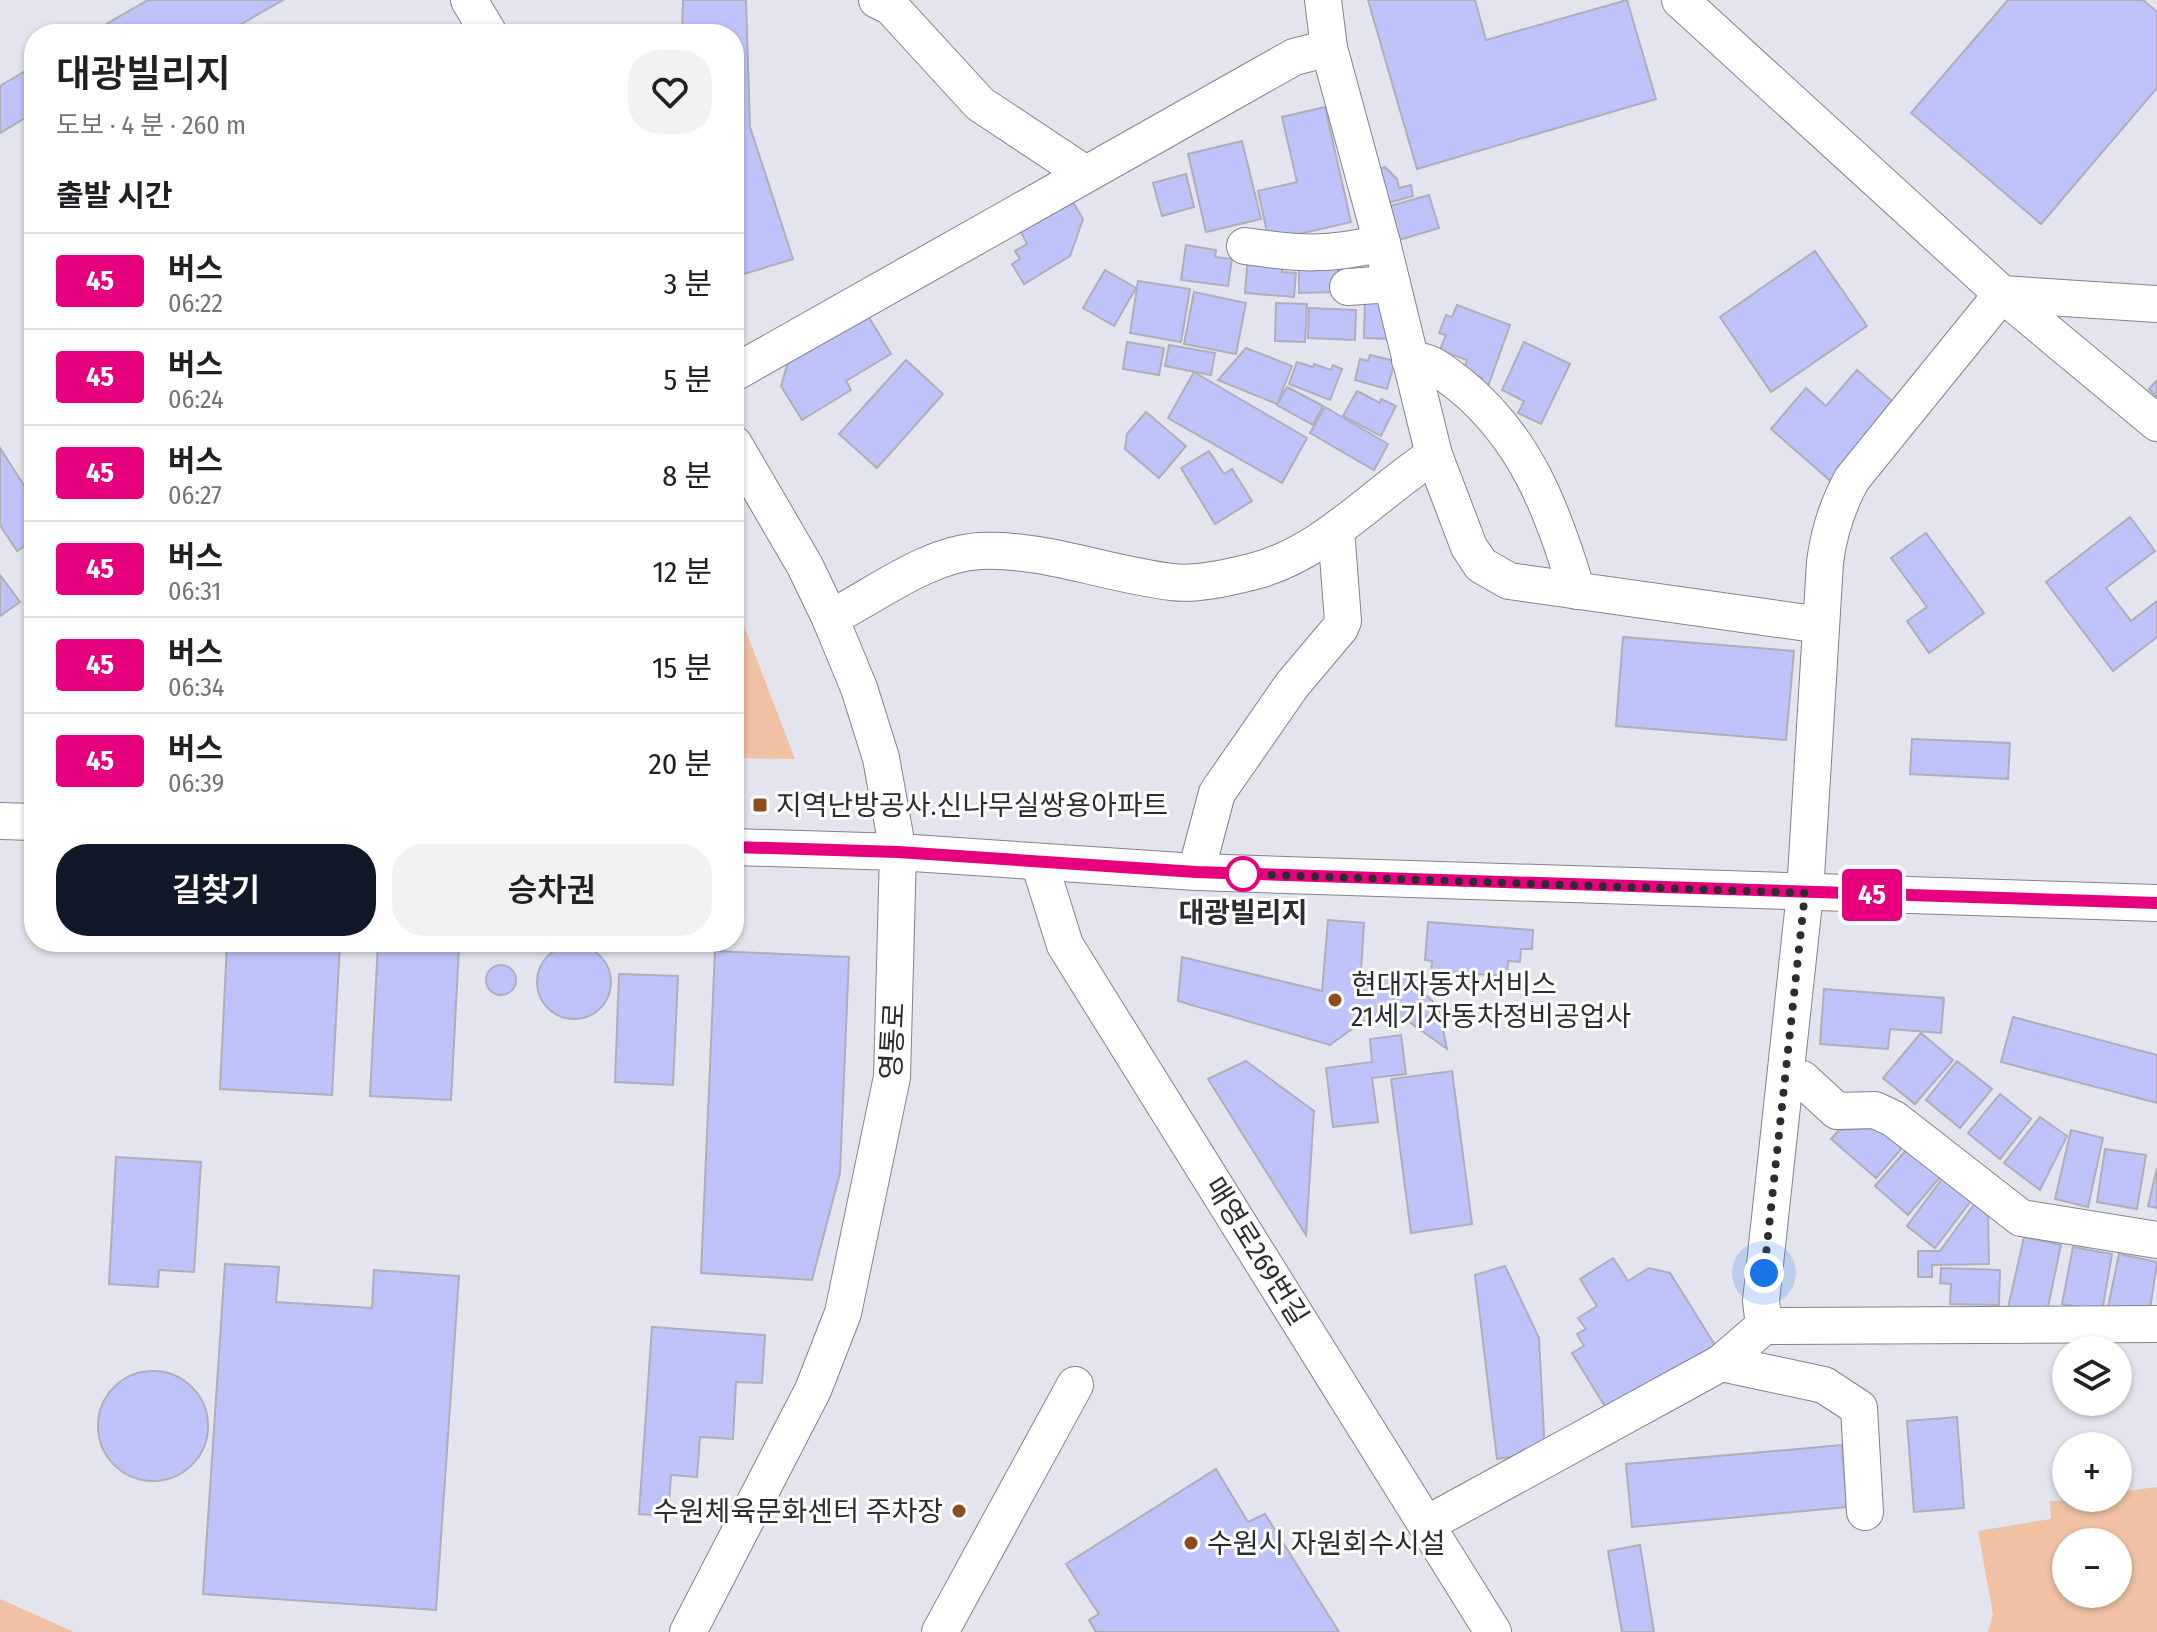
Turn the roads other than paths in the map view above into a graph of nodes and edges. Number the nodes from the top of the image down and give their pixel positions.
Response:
1 (469, 0) edge
2 (877, 0) edge
3 (1323, 0) edge
4 (1680, 0) edge
5 (483, 24) edge
6 (1329, 48) junction
7 (1084, 173) junction
8 (1382, 243) junction
9 (1245, 246) dead end
10 (1392, 284) junction
11 (1348, 287) dead end
12 (2002, 294) junction
13 (2157, 304) edge
14 (1410, 360) junction
15 (744, 367) edge
16 (2157, 423) edge
17 (1434, 455) junction
18 (744, 461) edge
19 (1336, 530) junction
20 (1577, 591) junction
21 (830, 618) junction
22 (1821, 625) junction
23 (0, 821) edge
24 (24, 822) edge
25 (744, 847) edge
26 (898, 852) junction
27 (1039, 862) junction
28 (1196, 872) junction
29 (1805, 893) junction
30 (2157, 903) edge
31 (1786, 1078) junction
32 (2157, 1240) edge
33 (2157, 1324) edge
34 (1764, 1326) junction
35 (1721, 1363) junction
36 (1075, 1385) dead end
37 (1865, 1512) dead end
38 (1427, 1524) junction
39 (688, 1632) edge
40 (940, 1632) edge
41 (1493, 1632) edge

1 - 5 street
2 - 7 street
3 - 6 street
4 - 12 street
6 - 7 street
6 - 8 street
7 - 15 street
8 - 9 street
8 - 10 street
10 - 11 street
10 - 14 street
12 - 13 street
12 - 16 street
12 - 22 street
14 - 17 street
14 - 20 street
17 - 19 street
17 - 20 street
18 - 21 street, 영통로
19 - 21 street
19 - 28 street
20 - 22 street
21 - 26 street, 영통로
22 - 29 street
23 - 24 street
25 - 26 street
26 - 27 street
26 - 39 street, 영통로
27 - 28 street
27 - 38 street, 매영로269번길
28 - 29 street
29 - 30 street
29 - 31 street
31 - 32 street
31 - 34 street
33 - 34 street
34 - 35 street
35 - 37 street
35 - 38 street
36 - 40 street
38 - 41 street, 매영로269번길

